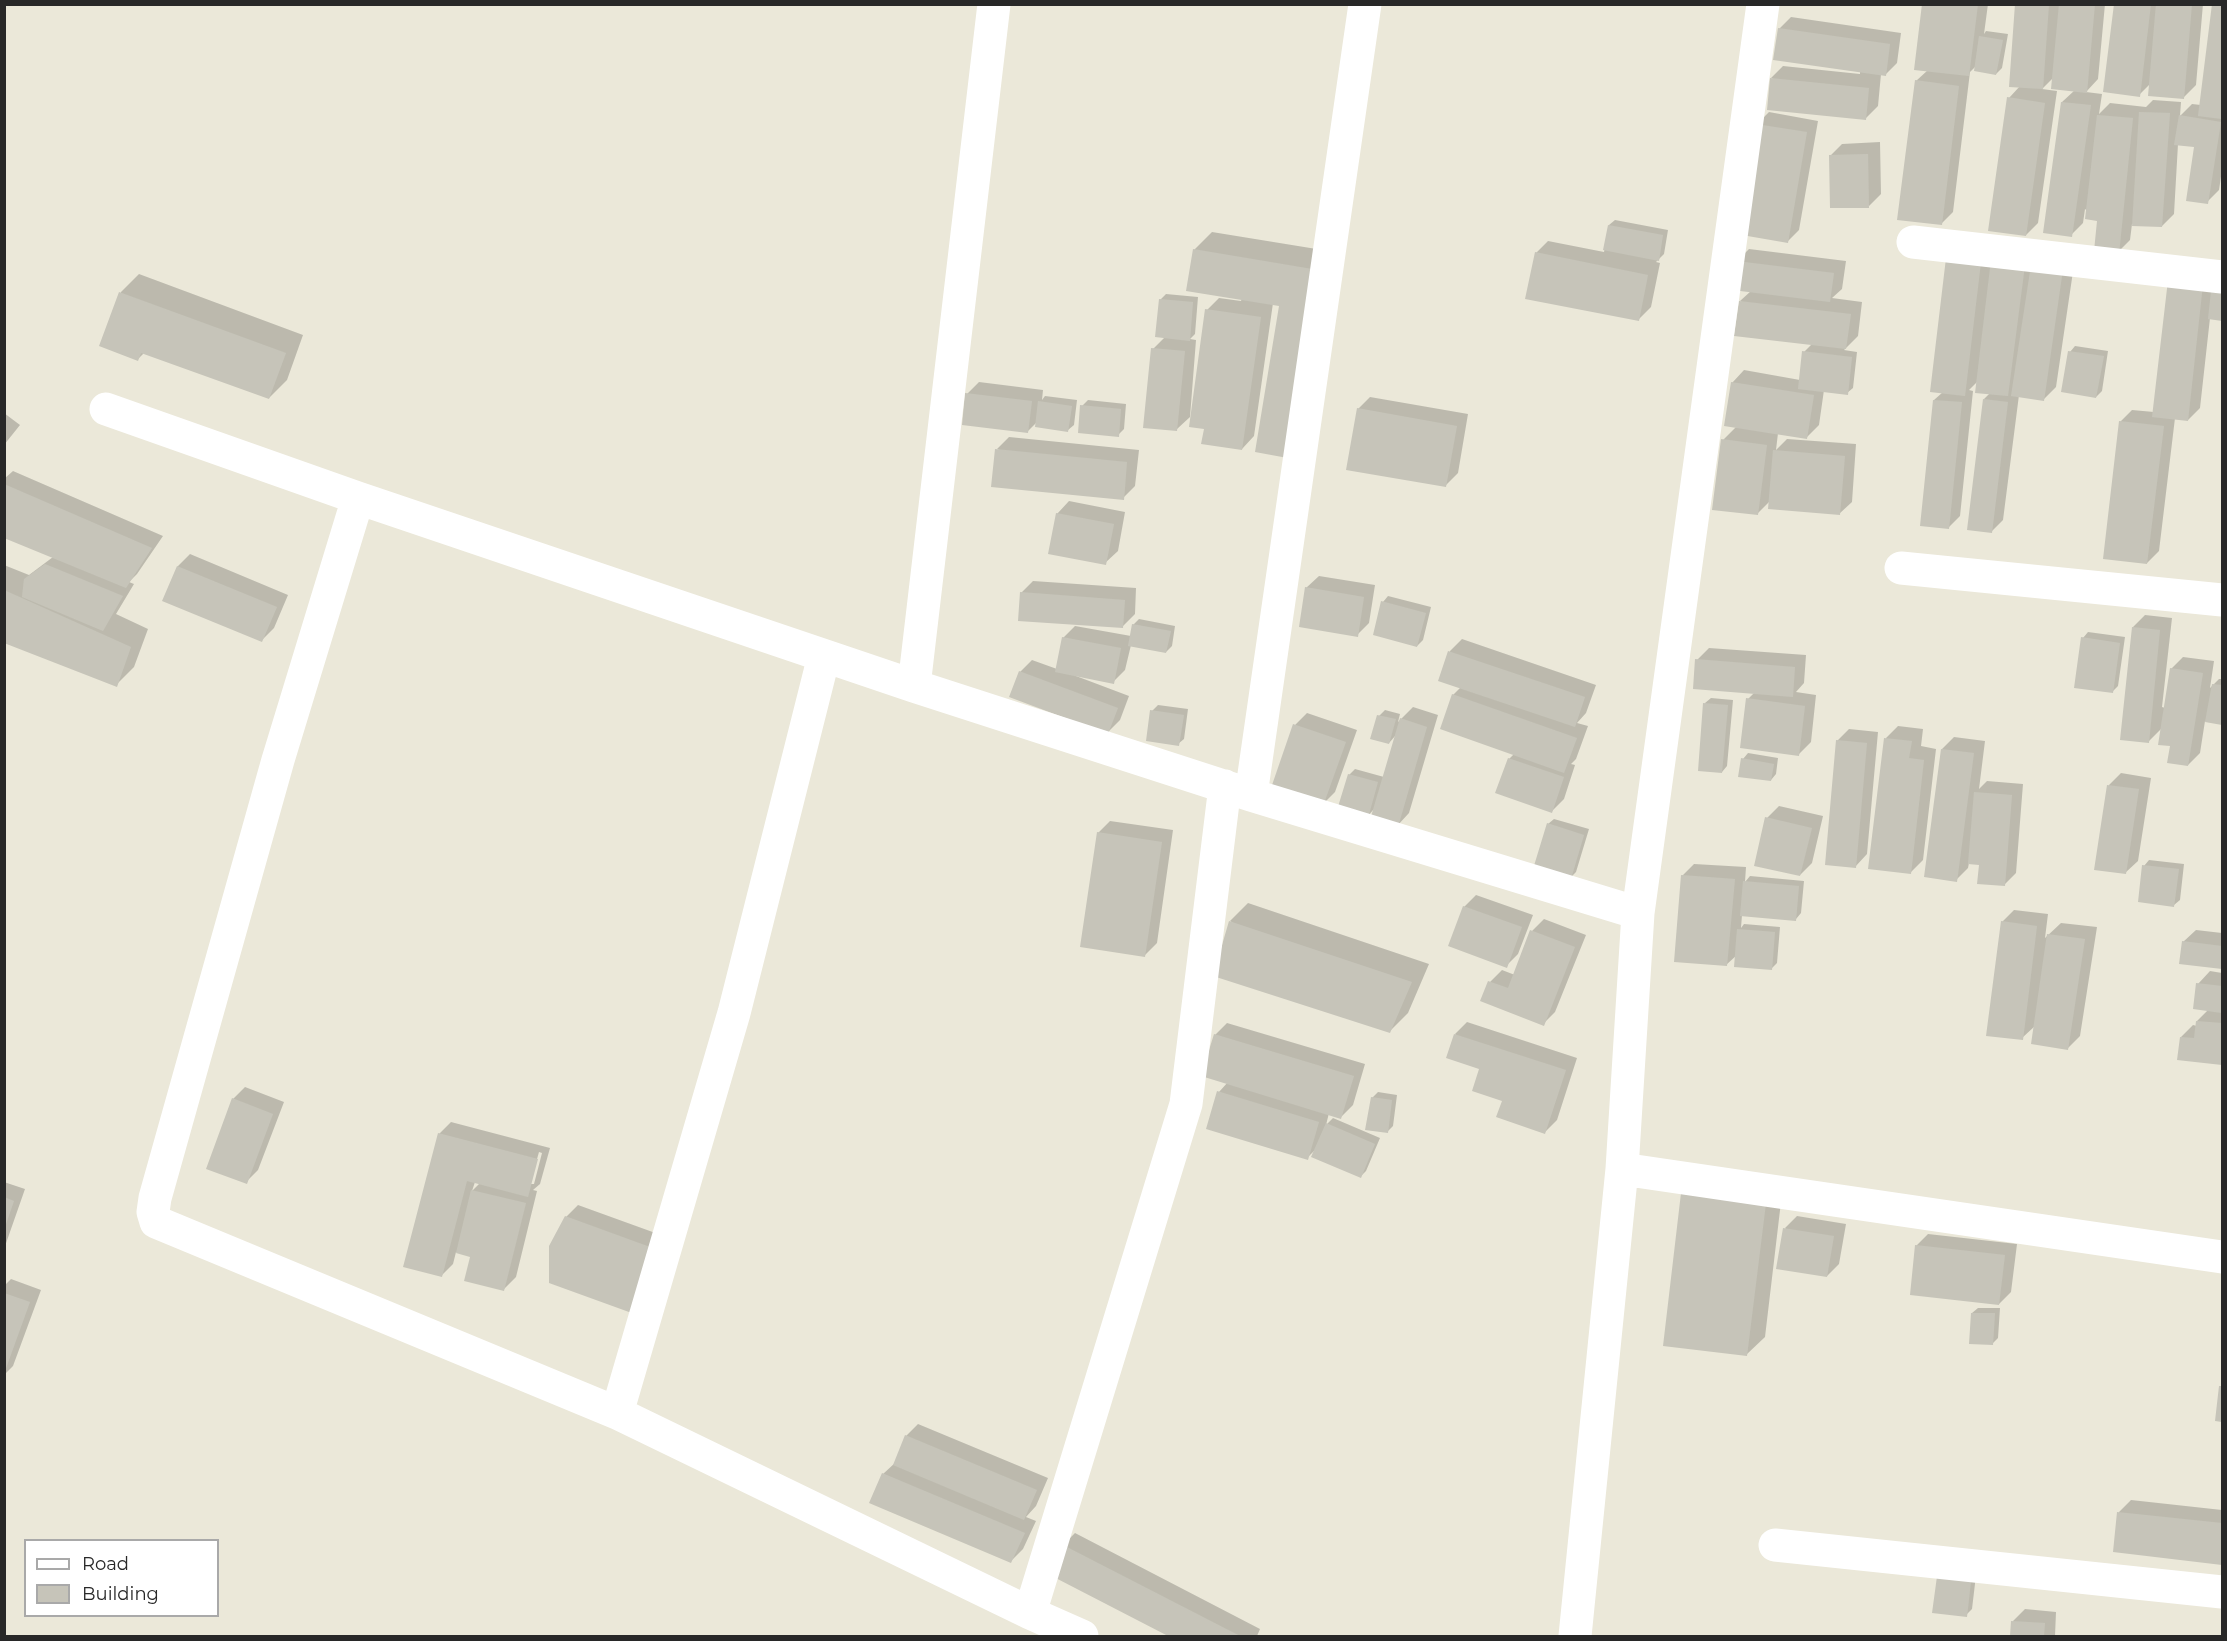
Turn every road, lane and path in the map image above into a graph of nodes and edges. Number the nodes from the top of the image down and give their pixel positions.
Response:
1 (994, 4) edge
2 (1365, 4) edge
3 (1763, 4) edge
4 (1913, 242) dead end
5 (2223, 277) edge
6 (106, 410) dead end
7 (358, 498) junction
8 (1901, 568) dead end
9 (2223, 600) edge
10 (824, 656) junction
11 (914, 686) junction
12 (1238, 790) junction
13 (1638, 913) junction
14 (1622, 1168) junction
15 (2223, 1257) edge
16 (617, 1413) junction
17 (1775, 1545) dead end
18 (2223, 1592) edge
19 (1029, 1613) junction
20 (1082, 1636) edge
21 (1575, 1636) edge

1 - 11 street
2 - 12 street
3 - 13 street
4 - 5 street
6 - 7 street
7 - 10 street
7 - 16 street
8 - 9 street
10 - 11 street
10 - 16 street
11 - 12 street
12 - 13 street
12 - 19 street
13 - 14 street
14 - 15 street
14 - 21 street
16 - 19 street
17 - 18 street
19 - 20 street

